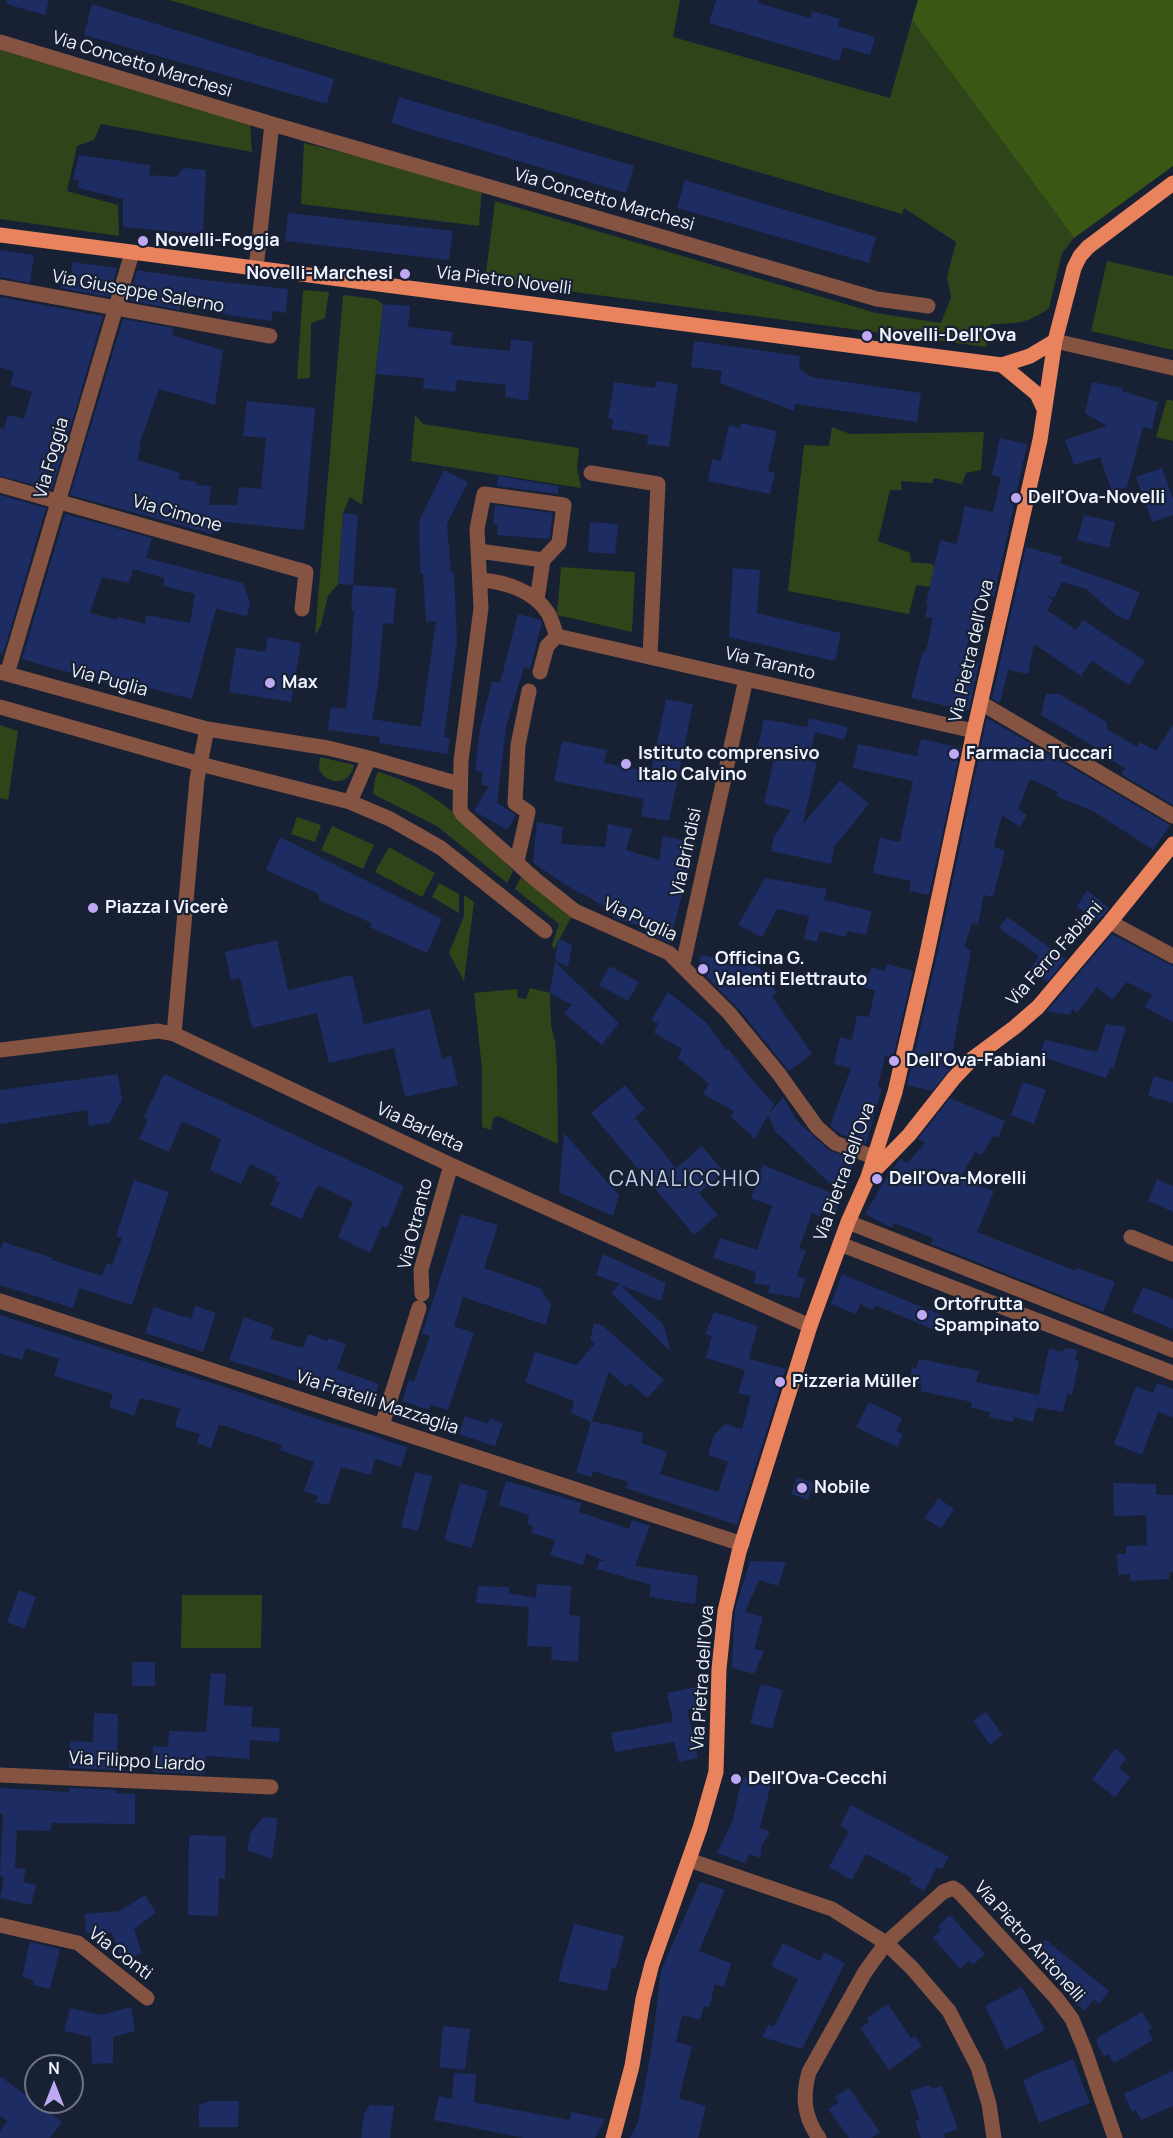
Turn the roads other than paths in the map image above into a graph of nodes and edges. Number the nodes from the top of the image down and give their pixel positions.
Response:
1 (0, 42) edge
2 (272, 124) junction
3 (1173, 183) edge
4 (0, 236) edge
5 (132, 253) junction
6 (256, 268) junction
7 (0, 287) edge
8 (928, 306) dead end
9 (117, 308) junction
10 (270, 336) dead end
11 (1055, 341) junction
12 (1002, 365) junction
13 (1173, 368) edge
14 (1044, 409) junction
15 (591, 473) dead end
16 (0, 485) edge
17 (60, 501) junction
18 (479, 551) junction
19 (543, 560) junction
20 (481, 580) junction
21 (537, 600) junction
22 (302, 609) dead end
23 (557, 636) junction
24 (650, 656) junction
25 (540, 672) dead end
26 (4, 673) edge
27 (746, 679) junction
28 (529, 691) dead end
29 (981, 703) junction
30 (0, 707) edge
31 (207, 729) junction
32 (974, 731) junction
33 (369, 758) junction
34 (200, 764) junction
35 (459, 784) junction
36 (350, 802) junction
37 (1173, 816) edge
38 (1173, 844) edge
39 (517, 861) junction
40 (1110, 922) junction
41 (545, 931) dead end
42 (1173, 956) edge
43 (683, 964) junction
44 (174, 1034) junction
45 (0, 1050) edge
46 (882, 1131) junction
47 (905, 1139) junction
48 (874, 1157) junction
49 (451, 1165) junction
50 (868, 1177) junction
51 (848, 1222) junction
52 (1131, 1236) dead end
53 (840, 1244) junction
54 (1173, 1254) edge
55 (0, 1301) edge
56 (810, 1326) junction
57 (1173, 1350) edge
58 (1173, 1373) edge
59 (381, 1425) junction
60 (742, 1544) junction
61 (0, 1775) edge
62 (271, 1787) dead end
63 (689, 1860) junction
64 (0, 1925) edge
65 (886, 1943) junction
66 (147, 1998) dead end
67 (613, 2138) edge
68 (819, 2138) edge
69 (994, 2138) edge
70 (1115, 2138) edge

1 - 2 street, Via Concetto Marchesi
2 - 6 street
2 - 8 street, Via Concetto Marchesi
3 - 11 main road, Via Pietra dell'Ova
4 - 5 main road, Via Pietro Novelli
5 - 6 main road, Via Pietro Novelli
5 - 9 street, Via Foggia
6 - 12 main road, Via Pietro Novelli
7 - 9 street, Via Giuseppe Salerno
9 - 10 street, Via Giuseppe Salerno
9 - 17 street, Via Foggia
11 - 12 main road
11 - 13 street
11 - 14 main road, Via Pietra dell'Ova
12 - 14 main road
14 - 29 main road, Via Pietra dell'Ova
15 - 24 street
16 - 17 street, Via Cimone
17 - 22 street, Via Cimone
17 - 26 street, Via Foggia
18 - 19 street
18 - 19 street
18 - 20 street
19 - 21 street
20 - 21 street
20 - 35 street
21 - 23 street
23 - 24 street, Via Taranto
23 - 25 street
24 - 27 street, Via Taranto
26 - 31 street, Via Puglia
27 - 32 street, Via Taranto
27 - 43 street, Via Brindisi
28 - 39 street
29 - 32 main road, Via Pietra dell'Ova
29 - 37 street
30 - 34 street
31 - 33 street, Via Puglia
31 - 34 street
32 - 46 main road, Via Pietra dell'Ova
33 - 35 street, Via Puglia
33 - 36 street
34 - 36 street
34 - 44 street
35 - 39 street, Via Puglia
36 - 41 street
38 - 40 main road, Via Ferro Fabiani
39 - 43 street, Via Puglia
40 - 42 street
40 - 47 main road, Via Ferro Fabiani
43 - 48 street, Via Puglia
44 - 45 street, Via Barletta
44 - 49 street, Via Barletta
46 - 47 main road
46 - 48 main road, Via Pietra dell'Ova
47 - 50 main road, Via Ferro Fabiani
48 - 50 main road, Via Pietra dell'Ova
49 - 56 street, Via Barletta
49 - 59 street, Via Otranto
50 - 51 main road, Via Pietra dell'Ova
51 - 53 main road, Via Pietra dell'Ova
51 - 57 street
52 - 54 street
53 - 56 main road, Via Pietra dell'Ova
53 - 58 street
55 - 59 street, Via Fratelli Mazzaglia
56 - 60 main road, Via Pietra dell'Ova
59 - 60 street, Via Fratelli Mazzaglia
60 - 63 main road, Via Pietra dell'Ova
61 - 62 street, Via Filippo Liardo
63 - 65 street
63 - 67 main road, Via Pietra dell'Ova
64 - 66 street, Via Conti
65 - 68 street, Via Pietro Antonelli
65 - 69 street
65 - 70 street, Via Pietro Antonelli

